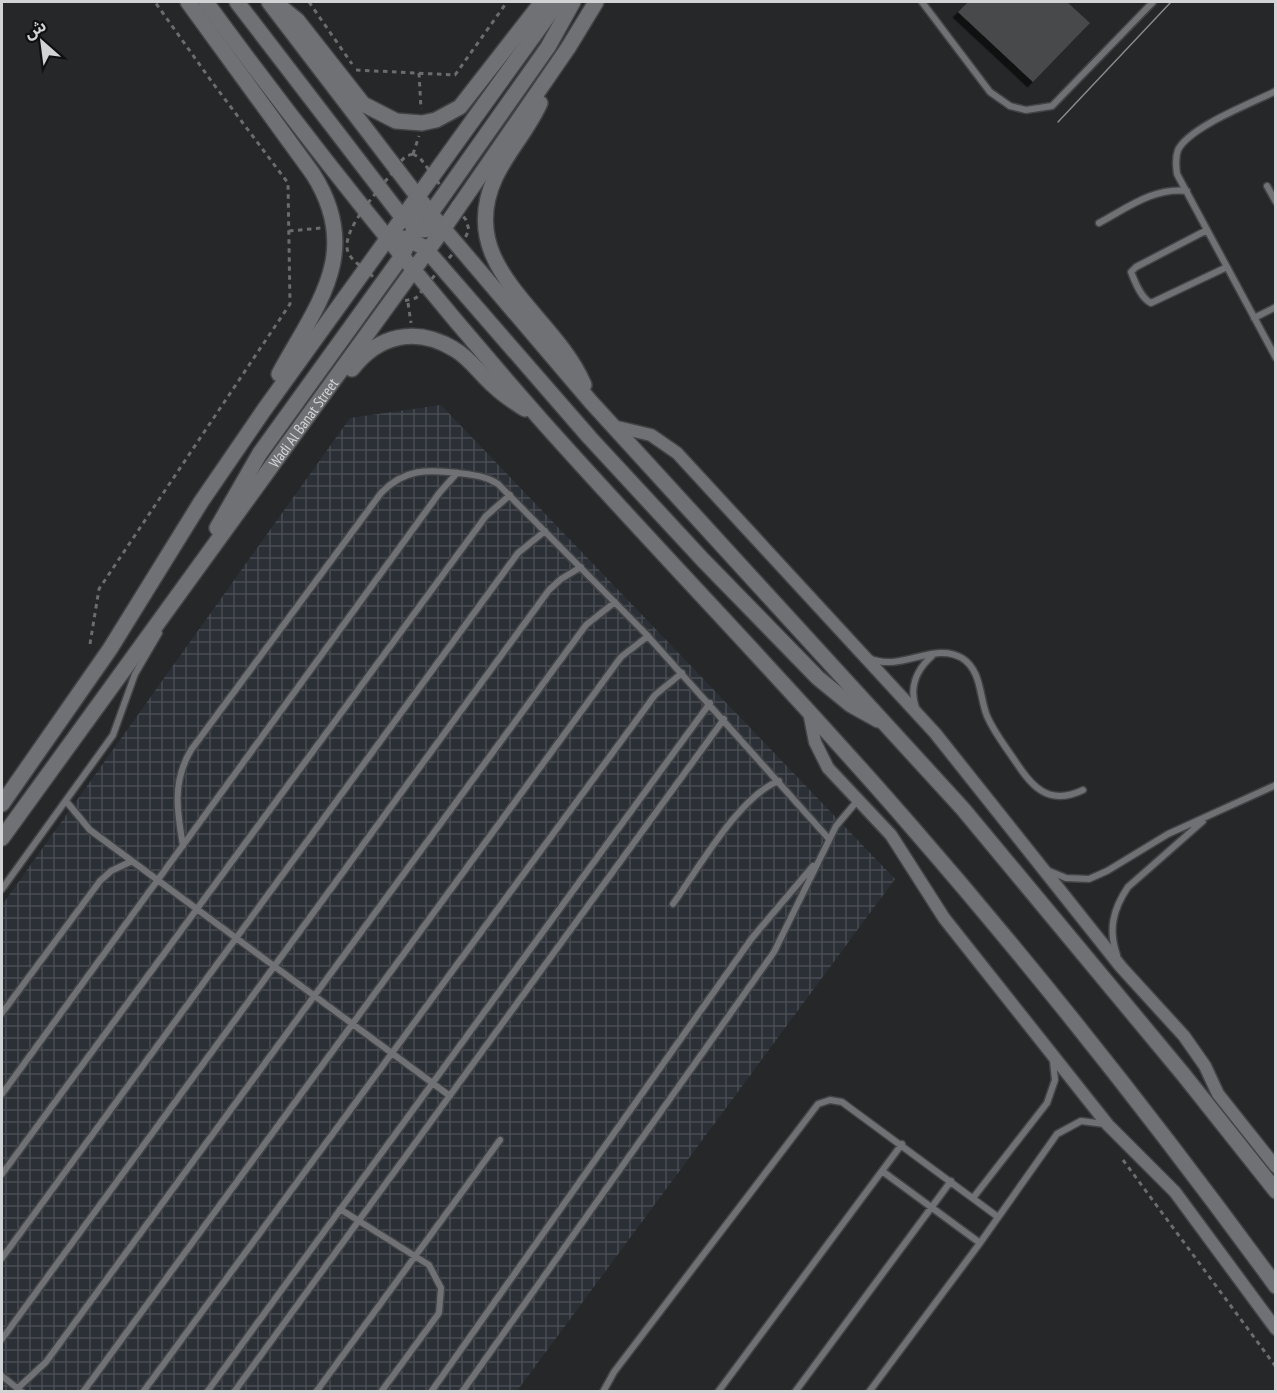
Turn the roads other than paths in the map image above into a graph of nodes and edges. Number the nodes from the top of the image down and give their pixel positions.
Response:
1 (188, 2) edge
2 (206, 2) edge
3 (237, 2) edge
4 (271, 2) edge
5 (542, 2) edge
6 (558, 2) edge
7 (573, 2) edge
8 (596, 2) edge
9 (922, 2) edge
10 (1153, 2) edge
11 (545, 81) junction
12 (1275, 91) edge
13 (1267, 186) dead end
14 (1186, 191) junction
15 (417, 197) junction
16 (1275, 202) edge
17 (430, 214) junction
18 (402, 217) junction
19 (1099, 223) dead end
20 (444, 228) junction
21 (1207, 230) junction
22 (387, 238) junction
23 (418, 238) junction
24 (402, 256) junction
25 (1227, 267) junction
26 (414, 270) junction
27 (1275, 307) edge
28 (1254, 318) junction
29 (1275, 358) edge
30 (591, 402) junction
31 (264, 410) junction
32 (540, 418) junction
33 (298, 426) junction
34 (613, 426) junction
35 (457, 473) junction
36 (510, 495) junction
37 (545, 531) junction
38 (206, 556) junction
39 (581, 567) junction
40 (615, 602) junction
41 (170, 605) junction
42 (648, 636) junction
43 (858, 651) junction
44 (932, 655) junction
45 (682, 673) junction
46 (710, 703) junction
47 (810, 711) junction
48 (920, 716) junction
49 (724, 718) junction
50 (889, 726) junction
51 (779, 781) junction
52 (1275, 785) edge
53 (1083, 790) dead end
54 (858, 800) junction
55 (66, 801) junction
56 (2, 804) edge
57 (1205, 818) junction
58 (2, 838) edge
59 (829, 839) junction
60 (183, 846) junction
61 (819, 859) junction
62 (132, 861) junction
63 (1040, 865) junction
64 (158, 880) junction
65 (2, 889) edge
66 (673, 903) dead end
67 (198, 910) junction
68 (236, 938) junction
69 (275, 967) junction
70 (1122, 967) junction
71 (314, 996) junction
72 (2, 1013) edge
73 (354, 1025) junction
74 (392, 1053) junction
75 (1053, 1057) junction
76 (432, 1083) junction
77 (2, 1094) edge
78 (450, 1096) junction
79 (1108, 1125) junction
80 (500, 1140) dead end
81 (902, 1144) junction
82 (1275, 1167) edge
83 (882, 1171) junction
84 (2, 1174) edge
85 (951, 1181) junction
86 (1275, 1191) edge
87 (973, 1198) junction
88 (931, 1207) junction
89 (340, 1209) junction
90 (998, 1217) junction
91 (1227, 1219) junction
92 (359, 1221) junction
93 (980, 1243) junction
94 (415, 1256) junction
95 (2, 1258) edge
96 (1275, 1268) edge
97 (1275, 1286) edge
98 (1275, 1329) edge
99 (2, 1339) edge
100 (2, 1376) edge
101 (20, 1390) edge
102 (83, 1392) edge
103 (143, 1392) edge
104 (207, 1392) edge
105 (234, 1392) edge
106 (316, 1392) edge
107 (381, 1392) edge
108 (431, 1392) edge
109 (462, 1392) edge
110 (603, 1392) edge
111 (718, 1392) edge
112 (795, 1392) edge
113 (869, 1392) edge

1 - 31 main road
2 - 22 main road
3 - 18 main road
4 - 5 main road
4 - 15 main road
6 - 15 main road
7 - 17 main road
8 - 11 main road, Wadi Al Banat Street
9 - 10 lane
11 - 20 main road, Wadi Al Banat Street
11 - 30 main road
12 - 14 lane
13 - 16 lane
14 - 19 lane
14 - 21 lane
15 - 17 main road
15 - 18 main road
15 - 23 main road
17 - 20 main road
17 - 23 main road
18 - 22 main road
18 - 23 main road
20 - 23 main road, Wadi Al Banat Street
20 - 30 main road
21 - 25 lane
21 - 25 lane
22 - 23 main road
22 - 24 main road
22 - 31 main road
23 - 24 main road
23 - 26 main road, Wadi Al Banat Street
23 - 50 main road
24 - 26 main road
24 - 38 main road
25 - 28 lane
26 - 32 main road
26 - 33 main road, Wadi Al Banat Street
27 - 28 lane
28 - 29 lane
30 - 34 main road
31 - 56 main road
32 - 33 main road
32 - 47 main road
33 - 38 main road, Wadi Al Banat Street
34 - 43 street
34 - 50 main road
35 - 36 lane
35 - 60 lane
35 - 60 lane
36 - 37 lane
36 - 67 lane
37 - 39 lane
37 - 68 lane
38 - 41 main road, Wadi Al Banat Street
39 - 40 lane
39 - 69 lane
40 - 42 lane
40 - 71 lane
41 - 55 lane
41 - 58 main road, Wadi Al Banat Street
42 - 45 lane
42 - 73 lane
43 - 44 lane
43 - 48 street
44 - 48 lane
44 - 53 lane
45 - 46 lane
45 - 74 lane
46 - 49 lane
46 - 76 lane
47 - 54 street
47 - 91 main road
48 - 63 street
49 - 51 lane
49 - 78 lane
50 - 86 main road
51 - 59 lane
51 - 66 lane
52 - 57 lane
54 - 59 lane
54 - 75 street
55 - 62 lane
55 - 65 lane
57 - 63 lane
57 - 70 lane
59 - 61 lane
60 - 64 lane
61 - 108 lane
61 - 109 lane
62 - 64 lane
62 - 72 lane
63 - 70 street
64 - 67 lane
64 - 77 lane
67 - 68 lane
67 - 84 lane
68 - 69 lane
68 - 95 lane
69 - 71 lane
69 - 99 lane
70 - 82 street
71 - 73 lane
71 - 101 lane
73 - 74 lane
73 - 102 lane
74 - 76 lane
74 - 103 lane
75 - 79 street
75 - 87 lane
76 - 78 lane
76 - 89 lane
78 - 92 lane
79 - 90 lane
79 - 98 street
80 - 94 lane
81 - 83 lane
81 - 85 lane
81 - 110 lane
83 - 88 lane
83 - 111 lane
85 - 87 lane
85 - 88 lane
87 - 90 lane
88 - 93 lane
88 - 112 lane
89 - 92 lane
89 - 104 lane
90 - 93 lane
91 - 96 main road
91 - 97 main road
92 - 94 lane
92 - 105 lane
93 - 113 lane
94 - 106 lane
94 - 107 lane
100 - 101 lane

